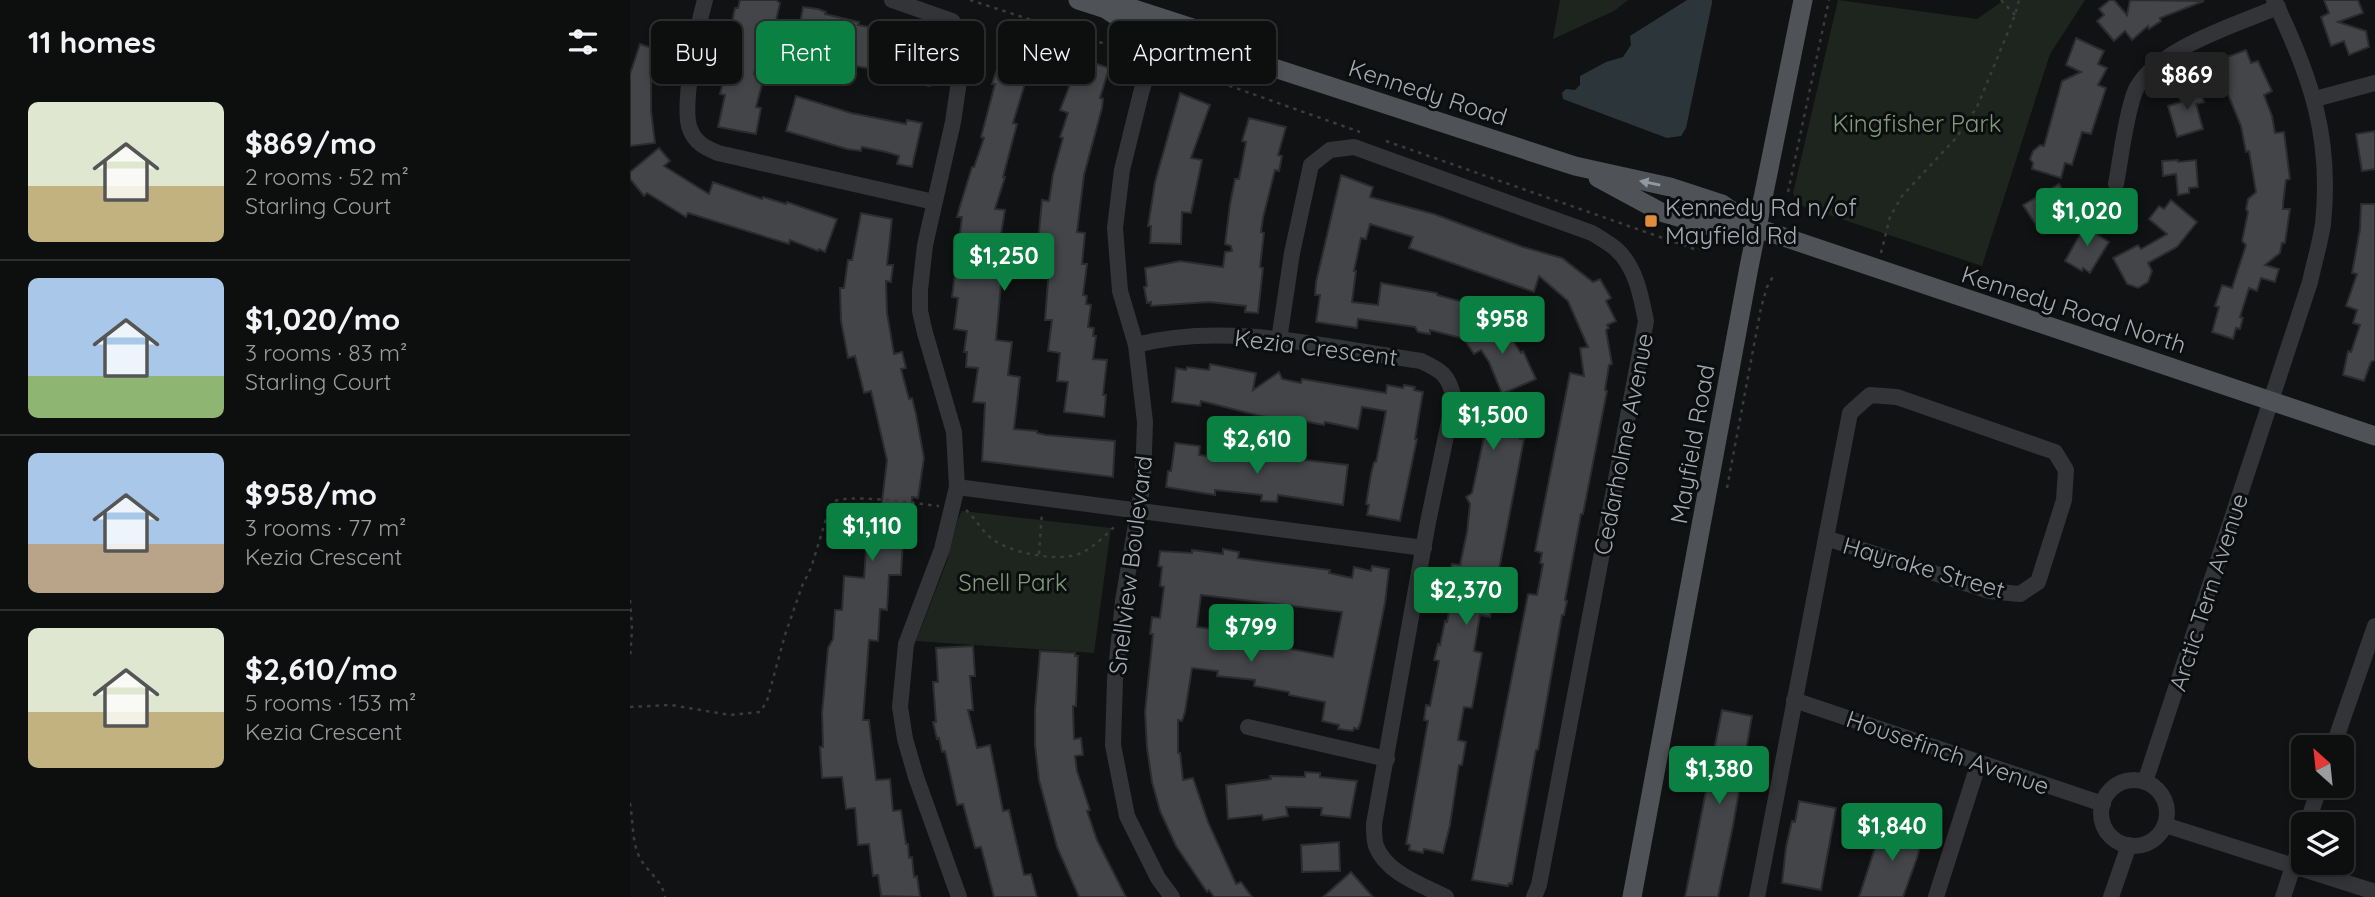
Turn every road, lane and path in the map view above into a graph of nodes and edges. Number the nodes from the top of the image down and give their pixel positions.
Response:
1 (705, 0) edge
2 (892, 0) edge
3 (970, 0) edge
4 (1078, 0) edge
5 (1803, 0) edge
6 (1829, 0) edge
7 (2001, 0) edge
8 (2020, 0) edge
9 (2276, 4) edge
10 (2015, 15) junction
11 (1124, 21) edge
12 (1109, 45) edge
13 (1276, 69) edge
14 (2375, 83) edge
15 (1145, 84) edge
16 (1224, 84) edge
17 (2315, 99) junction
18 (1367, 134) dead end
19 (1380, 139) dead end
20 (2116, 184) dead end
21 (1788, 192) dead end
22 (934, 202) junction
23 (1757, 228) junction
24 (1713, 243) dead end
25 (1876, 269) junction
26 (1279, 340) junction
27 (1136, 345) junction
28 (2271, 402) junction
29 (2375, 436) edge
30 (957, 487) junction
31 (1043, 498) junction
32 (952, 508) junction
33 (1137, 510) junction
34 (1115, 526) dead end
35 (1826, 538) junction
36 (1424, 548) junction
37 (1039, 554) junction
38 (630, 600) edge
39 (2375, 626) edge
40 (630, 660) edge
41 (1794, 699) junction
42 (630, 707) edge
43 (1248, 727) dead end
44 (2337, 735) edge
45 (1387, 759) junction
46 (1979, 762) junction
47 (2145, 782) junction
48 (630, 803) edge
49 (2103, 804) junction
50 (2165, 825) junction
51 (2129, 845) junction
52 (2291, 865) edge
53 (2291, 872) edge
54 (2321, 875) edge
55 (2375, 892) edge
56 (665, 897) edge
57 (959, 897) edge
58 (1172, 897) edge
59 (1446, 897) edge
60 (1534, 897) edge
61 (1632, 897) edge
62 (1757, 897) edge
63 (1936, 897) edge
64 (2111, 897) edge
65 (2283, 897) edge

1 - 22 street
2 - 22 street
3 - 12 path
4 - 11 main road, Kennedy Road
5 - 23 main road, Mayfield Road
6 - 21 path
7 - 10 path
8 - 10 path
9 - 17 street, Arctic Tern Avenue
9 - 20 street
10 - 25 path
13 - 23 main road, Kennedy Road
14 - 17 street
15 - 27 street, Snellview Boulevard
16 - 18 path
17 - 28 street, Arctic Tern Avenue
19 - 24 path
22 - 30 street
23 - 25 main road, Kennedy Road North
23 - 61 main road, Mayfield Road
25 - 28 main road, Kennedy Road North
26 - 27 street, Kezia Crescent
26 - 36 street, Kezia Crescent
26 - 60 street, Cedarholme Avenue
27 - 33 street, Snellview Boulevard
28 - 29 main road, Kennedy Road North
28 - 47 street, Arctic Tern Avenue
30 - 31 street
30 - 32 street
31 - 33 street
31 - 37 path
32 - 37 path
32 - 42 path
32 - 57 street
33 - 36 street
33 - 58 street, Snellview Boulevard
34 - 37 path
35 - 35 street, Hayrake Street
35 - 41 street, Hayrake Street
36 - 45 street
38 - 40 path
39 - 44 street
41 - 46 street, Housefinch Avenue
41 - 62 street, Hayrake Street
43 - 45 street
45 - 59 street
46 - 49 street, Housefinch Avenue
46 - 63 street
47 - 49 street
47 - 50 street
48 - 56 path
49 - 51 street
50 - 51 street
50 - 52 street
51 - 64 street
53 - 65 street
54 - 55 street

